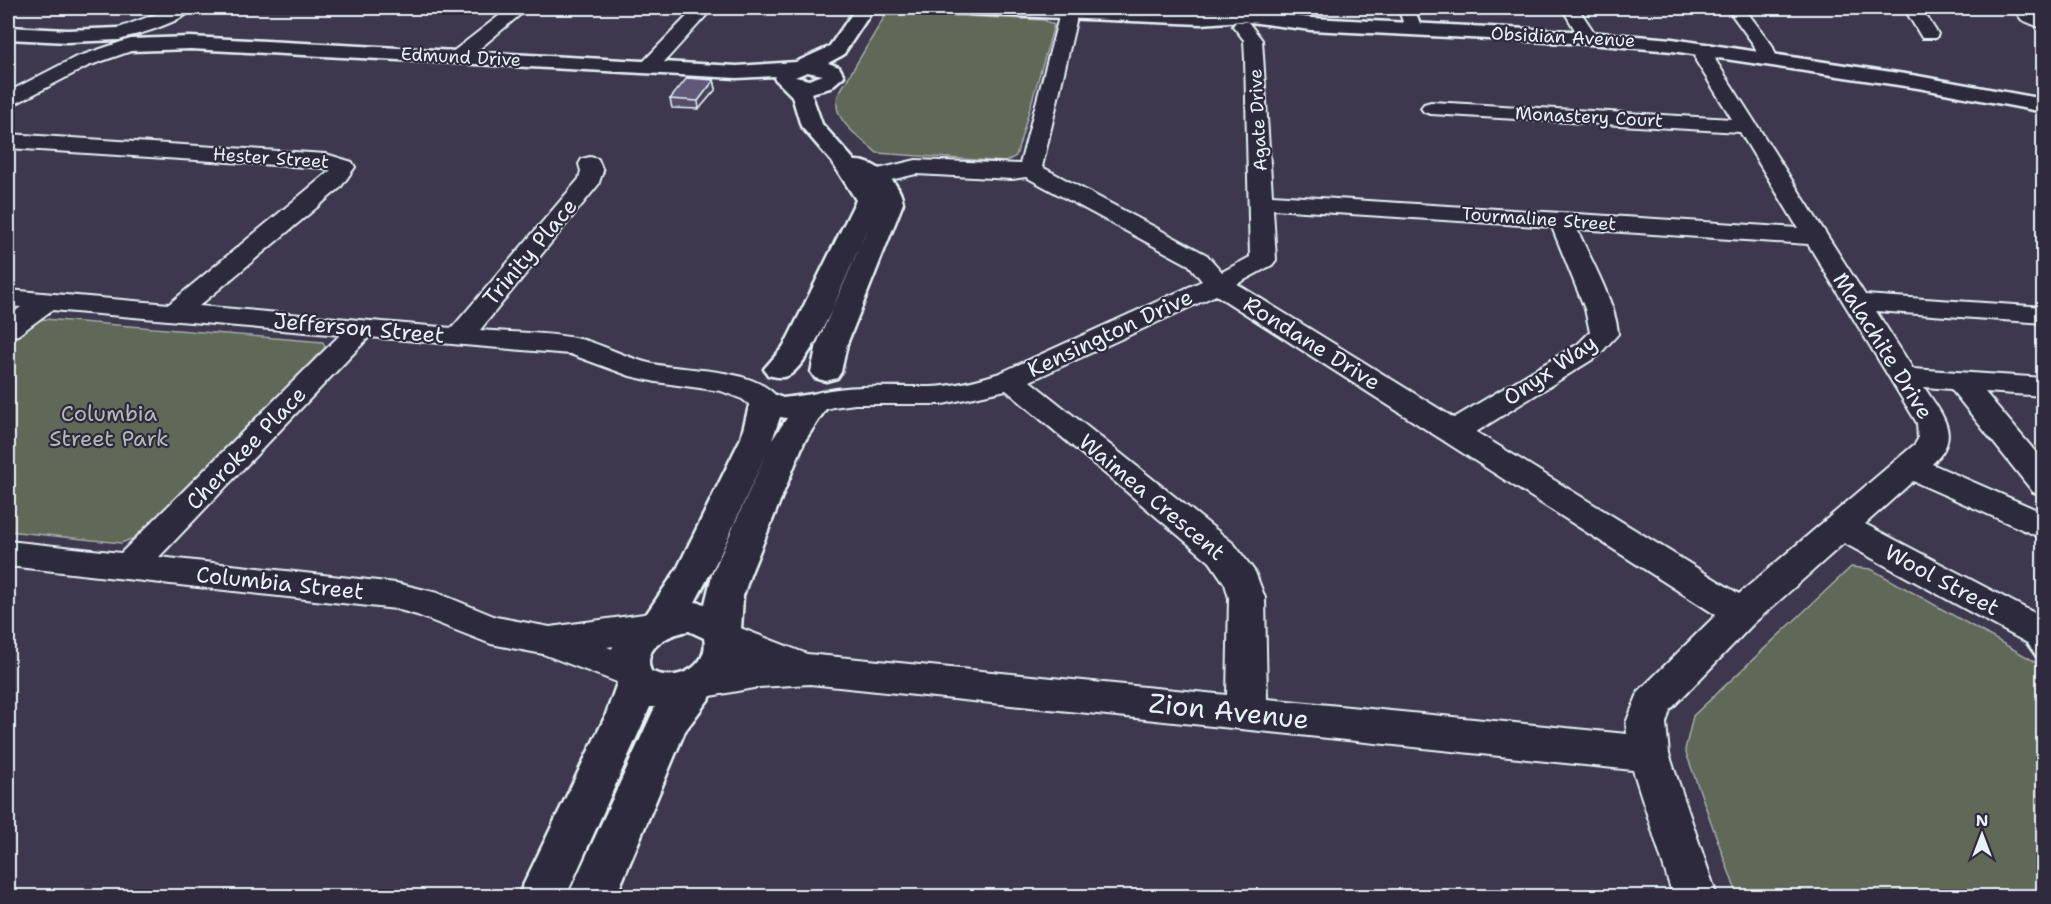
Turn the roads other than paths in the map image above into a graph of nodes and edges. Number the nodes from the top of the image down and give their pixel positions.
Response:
1 (185, 8) edge
2 (519, 8) edge
3 (704, 8) edge
4 (865, 8) edge
5 (971, 8) edge
6 (1406, 8) edge
7 (1570, 8) edge
8 (1735, 8) edge
9 (1912, 8) edge
10 (2025, 8) edge
11 (1068, 10) edge
12 (165, 18) junction
13 (1252, 21) edge
14 (2043, 24) edge
15 (1413, 29) junction
16 (8, 33) edge
17 (1929, 34) dead end
18 (148, 35) junction
19 (1589, 38) junction
20 (117, 41) junction
21 (184, 43) junction
22 (1704, 48) junction
23 (458, 57) junction
24 (1767, 58) junction
25 (1814, 66) junction
26 (648, 68) junction
27 (830, 69) junction
28 (795, 75) junction
29 (8, 100) edge
30 (806, 105) junction
31 (2043, 106) edge
32 (1431, 108) dead end
33 (2043, 114) edge
34 (1747, 126) junction
35 (8, 141) edge
36 (590, 164) dead end
37 (1030, 170) junction
38 (857, 172) junction
39 (1262, 201) junction
40 (1561, 220) junction
41 (1816, 237) junction
42 (1218, 284) junction
43 (8, 298) edge
44 (45, 302) junction
45 (1857, 302) junction
46 (174, 313) junction
47 (2043, 315) edge
48 (362, 328) junction
49 (8, 329) edge
50 (460, 336) junction
51 (1904, 377) junction
52 (1010, 379) junction
53 (1960, 381) junction
54 (771, 385) junction
55 (2043, 387) edge
56 (822, 388) junction
57 (1454, 432) junction
58 (1909, 466) junction
59 (2043, 484) edge
60 (1841, 526) junction
61 (2043, 527) edge
62 (8, 554) edge
63 (129, 567) junction
64 (1741, 613) junction
65 (656, 625) junction
66 (2033, 630) edge
67 (724, 633) junction
68 (547, 640) junction
69 (2043, 653) edge
70 (810, 669) junction
71 (634, 677) junction
72 (701, 683) junction
73 (1247, 713) junction
74 (1649, 754) junction
75 (542, 897) edge
76 (592, 897) edge
77 (1695, 897) edge

1 - 12 street
2 - 23 street
3 - 26 street
4 - 27 street
5 - 11 street, Obsidian Avenue
6 - 15 street
7 - 19 street
8 - 24 street
9 - 17 street
10 - 14 street
11 - 13 street, Obsidian Avenue
11 - 37 street
12 - 18 street
12 - 20 street
13 - 15 street, Obsidian Avenue
13 - 39 street, Agate Drive
15 - 19 street, Obsidian Avenue
16 - 20 street, Edmund Drive
18 - 20 street
18 - 21 street, Edmund Drive
19 - 22 street, Obsidian Avenue
20 - 21 street, Edmund Drive
20 - 29 street
21 - 23 street, Edmund Drive
22 - 24 street, Obsidian Avenue
22 - 34 street, Malachite Drive
23 - 26 street, Edmund Drive
24 - 25 street, Obsidian Avenue
25 - 31 street, Obsidian Avenue
25 - 33 street, Obsidian Avenue
26 - 28 street, Edmund Drive
27 - 28 street, Edmund Drive
27 - 28 street
27 - 30 street
28 - 30 street
30 - 38 street
32 - 34 street, Monastery Court
34 - 41 street, Malachite Drive
35 - 46 street, Hester Street
36 - 50 street, Trinity Place
37 - 38 street
37 - 42 street, Rondane Drive
38 - 54 street
38 - 56 street
39 - 40 street, Tourmaline Street
39 - 42 street, Kensington Drive
40 - 41 street, Tourmaline Street
40 - 57 street, Onyx Way
41 - 45 street, Malachite Drive
42 - 52 street, Kensington Drive
42 - 57 street, Rondane Drive
43 - 44 street, Jefferson Street
44 - 46 street, Jefferson Street
44 - 49 street
45 - 47 street
45 - 51 street, Malachite Drive
46 - 48 street, Jefferson Street
48 - 50 street, Jefferson Street
48 - 63 street, Cherokee Place
50 - 54 street, Jefferson Street
51 - 53 street
51 - 58 street, Malachite Drive
52 - 56 street, Kensington Drive
52 - 73 street, Waimea Crescent
53 - 55 street
53 - 59 street
54 - 56 street
54 - 56 street
54 - 65 street
56 - 67 street
57 - 64 street, Rondane Drive
58 - 60 street, Malachite Drive
58 - 61 street
60 - 64 street, Malachite Drive
60 - 66 street, Wool Street
62 - 63 street, Columbia Street
63 - 68 street, Columbia Street
64 - 74 street, Malachite Drive
65 - 67 street
65 - 68 street, Columbia Street
65 - 71 street
66 - 69 lane
67 - 70 street, Zion Avenue
67 - 72 street
68 - 71 street, Columbia Street
70 - 72 street, Zion Avenue
70 - 73 street, Zion Avenue
71 - 72 street
71 - 75 street
72 - 76 street
73 - 74 street, Zion Avenue
74 - 77 street

